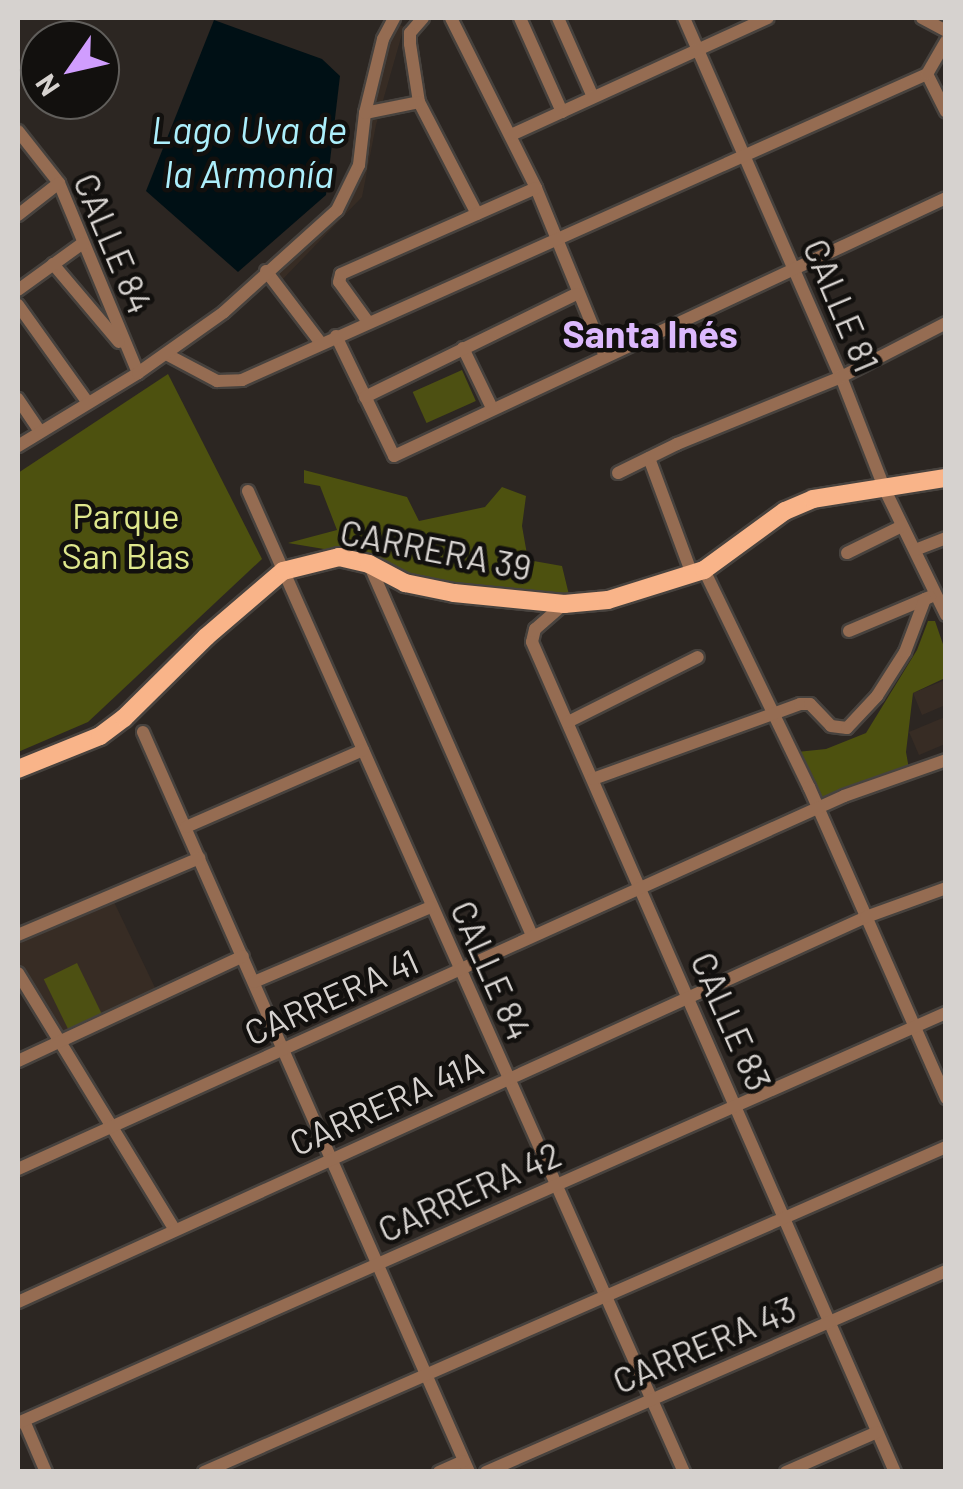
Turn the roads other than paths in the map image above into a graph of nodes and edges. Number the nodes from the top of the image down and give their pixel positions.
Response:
1 (394, 18) edge
2 (423, 18) edge
3 (451, 18) edge
4 (520, 18) edge
5 (558, 18) edge
6 (684, 18) edge
7 (768, 18) edge
8 (922, 18) edge
9 (946, 31) edge
10 (946, 41) edge
11 (698, 50) junction
12 (927, 74) junction
13 (594, 97) junction
14 (419, 102) junction
15 (562, 112) junction
16 (946, 112) edge
17 (365, 113) junction
18 (511, 135) junction
19 (21, 140) edge
20 (744, 155) junction
21 (59, 184) junction
22 (536, 188) junction
23 (946, 198) edge
24 (477, 214) junction
25 (18, 215) edge
26 (558, 241) junction
27 (83, 243) junction
28 (53, 264) junction
29 (794, 270) junction
30 (266, 271) junction
31 (18, 290) edge
32 (576, 294) junction
33 (18, 305) edge
34 (368, 322) junction
35 (946, 322) edge
36 (336, 336) junction
37 (320, 342) junction
38 (463, 348) junction
39 (128, 351) junction
40 (166, 354) junction
41 (605, 356) junction
42 (138, 373) junction
43 (841, 377) junction
44 (366, 397) junction
45 (18, 399) edge
46 (86, 400) junction
47 (492, 408) junction
48 (39, 430) junction
49 (18, 446) edge
50 (649, 458) junction
51 (618, 474) dead end
52 (946, 478) edge
53 (885, 490) junction
54 (248, 491) dead end
55 (902, 526) junction
56 (946, 538) edge
57 (915, 550) junction
58 (847, 553) dead end
59 (370, 564) junction
60 (283, 571) junction
61 (698, 572) junction
62 (931, 597) junction
63 (564, 604) junction
64 (946, 615) edge
65 (850, 630) dead end
66 (698, 657) dead end
67 (772, 710) junction
68 (568, 722) junction
69 (144, 732) dead end
70 (363, 750) junction
71 (946, 760) edge
72 (18, 768) edge
73 (593, 779) junction
74 (818, 808) junction
75 (186, 827) junction
76 (199, 858) junction
77 (641, 888) junction
78 (946, 888) edge
79 (431, 907) junction
80 (866, 917) junction
81 (18, 935) edge
82 (532, 936) junction
83 (243, 956) junction
84 (459, 971) junction
85 (18, 974) edge
86 (254, 982) junction
87 (689, 997) junction
88 (946, 1012) edge
89 (914, 1026) junction
90 (59, 1041) junction
91 (285, 1050) junction
92 (18, 1061) edge
93 (508, 1079) junction
94 (946, 1098) edge
95 (737, 1105) junction
96 (111, 1125) junction
97 (946, 1148) edge
98 (332, 1159) junction
99 (18, 1169) edge
100 (556, 1185) junction
101 (787, 1219) junction
102 (175, 1230) junction
103 (379, 1264) junction
104 (946, 1271) edge
105 (606, 1297) junction
106 (18, 1302) edge
107 (830, 1322) junction
108 (427, 1375) junction
109 (652, 1398) junction
110 (20, 1422) edge
111 (877, 1432) junction
112 (467, 1466) edge
113 (46, 1472) edge
114 (204, 1472) edge
115 (440, 1472) edge
116 (486, 1472) edge
117 (684, 1472) edge
118 (786, 1472) edge
119 (895, 1472) edge

1 - 17 street
2 - 14 street
3 - 18 street
4 - 15 street
5 - 13 street
6 - 11 street, CALLE 81
7 - 11 street
8 - 9 street
10 - 12 street
11 - 13 street
11 - 20 street, CALLE 81
12 - 16 street
12 - 20 street
13 - 15 street
14 - 17 street
14 - 24 street
15 - 18 street
17 - 30 street
18 - 22 street
19 - 21 street, CALLE 84
20 - 26 street
20 - 29 street, CALLE 81
21 - 25 street
21 - 27 street, CALLE 84
22 - 24 street
22 - 26 street
23 - 29 street
24 - 34 street
26 - 32 street
26 - 34 street
27 - 28 street
27 - 39 street, CALLE 84
28 - 31 street
28 - 39 street
29 - 41 street
29 - 43 street, CALLE 81
30 - 37 street
30 - 40 street
32 - 38 street
32 - 41 street
33 - 46 street
34 - 36 street
35 - 43 street
36 - 37 street
36 - 44 street
37 - 40 street
38 - 44 street
38 - 47 street
39 - 42 street, CALLE 84
40 - 42 street
41 - 47 street
42 - 46 street
43 - 50 street
43 - 53 street, CALLE 81
44 - 47 street
45 - 48 street
46 - 48 street
48 - 49 street
50 - 51 street
50 - 61 street
52 - 53 main road, CARRERA 39
53 - 55 street, CALLE 81
53 - 61 main road, CARRERA 39
54 - 60 street, CALLE 84
55 - 57 street, CALLE 81
55 - 58 street
56 - 57 street
57 - 62 street, CALLE 81
59 - 60 main road, CARRERA 39
59 - 63 main road, CARRERA 39
59 - 82 street
60 - 70 street, CALLE 84
60 - 72 main road, CARRERA 39
61 - 63 main road, CARRERA 39
61 - 67 street
62 - 64 street, CALLE 81
62 - 65 street
62 - 67 street
63 - 68 street, CALLE 83
66 - 68 street
67 - 73 street
67 - 74 street
68 - 73 street, CALLE 83
69 - 75 street
70 - 75 street
70 - 79 street, CALLE 84
71 - 74 street, CARRERA 41
73 - 77 street, CALLE 83
74 - 77 street, CARRERA 41
74 - 80 street
75 - 76 street
76 - 81 street
76 - 83 street
77 - 82 street, CARRERA 41
77 - 87 street, CALLE 83
78 - 80 street, CARRERA 41A
79 - 84 street, CALLE 84
79 - 86 street
80 - 87 street, CARRERA 41A
80 - 89 street
82 - 84 street, CARRERA 41
83 - 86 street
83 - 90 street
84 - 91 street, CARRERA 41
84 - 93 street, CALLE 84
85 - 90 street
86 - 91 street
87 - 93 street, CARRERA 41A
87 - 95 street, CALLE 83
88 - 89 street, CARRERA 42
89 - 94 street
89 - 95 street, CARRERA 42
90 - 92 street
90 - 96 street
91 - 96 street, CARRERA 41
91 - 98 street
93 - 98 street, CARRERA 41A
93 - 100 street, CALLE 84
95 - 100 street, CARRERA 42
95 - 101 street, CALLE 83
96 - 99 street, CARRERA 41
96 - 102 street
97 - 101 street
98 - 102 street, CARRERA 41A
98 - 103 street
100 - 103 street, CARRERA 42
100 - 105 street, CALLE 84
101 - 105 street
101 - 107 street, CALLE 83
102 - 106 street, CARRERA 41A
103 - 108 street
103 - 110 street, CARRERA 42
104 - 107 street, CARRERA 43
105 - 108 street
105 - 109 street, CALLE 84
107 - 109 street, CARRERA 43
107 - 111 street, CALLE 83
108 - 112 street
108 - 114 street
109 - 116 street, CARRERA 43
109 - 117 street, CALLE 84
110 - 113 street
111 - 118 street
111 - 119 street, CALLE 83
112 - 115 street

